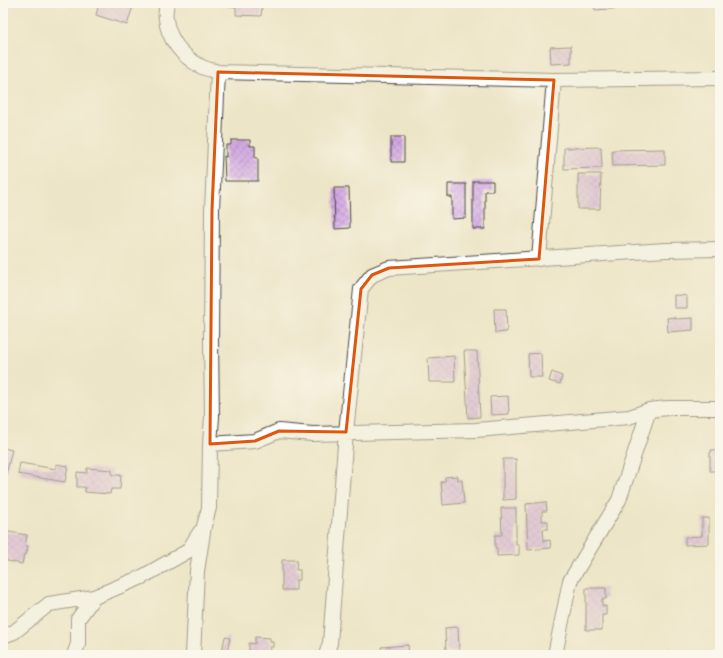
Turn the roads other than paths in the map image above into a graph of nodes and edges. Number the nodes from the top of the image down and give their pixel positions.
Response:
1 (167, 3) edge
2 (218, 72) junction
3 (720, 78) edge
4 (554, 80) junction
5 (720, 249) edge
6 (539, 258) junction
7 (720, 408) edge
8 (649, 410) junction
9 (346, 432) junction
10 (210, 444) junction
11 (204, 526) junction
12 (94, 597) junction
13 (3, 636) edge
14 (74, 655) edge
15 (192, 655) edge
16 (326, 655) edge
17 (554, 655) edge

1 - 2 street
2 - 4 street
2 - 10 street
3 - 4 street
4 - 6 street
5 - 6 street
6 - 9 street
7 - 8 street
8 - 9 street
8 - 17 street
9 - 10 street
9 - 16 street
10 - 11 street
11 - 12 street
11 - 15 street
12 - 13 street
12 - 14 street

